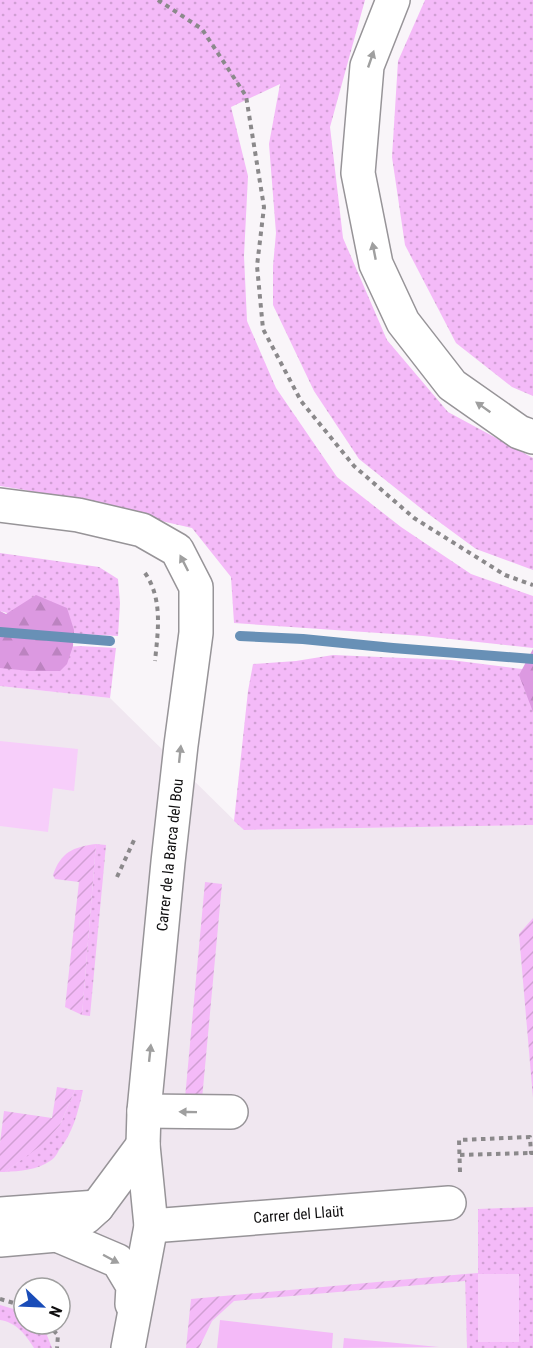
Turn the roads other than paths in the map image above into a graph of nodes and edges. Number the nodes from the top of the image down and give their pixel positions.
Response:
1 (393, 0) edge
2 (533, 437) edge
3 (0, 505) edge
4 (144, 1111) junction
5 (231, 1112) dead end
6 (143, 1145) junction
7 (454, 1189) road end
8 (97, 1207) junction
9 (0, 1214) edge
10 (151, 1226) junction
11 (57, 1235) junction
12 (0, 1240) edge
13 (129, 1342) edge

2 -> 1 main road
4 -> 3 main road, Carrer de la Barca del Bou
5 -> 4 main road
4 - 6 main road, Carrer de la Barca del Bou
6 - 8 main road
6 - 10 main road, Carrer de la Barca del Bou
7 - 10 main road, Carrer del Llaüt
8 - 9 main road
8 - 11 main road
10 - 13 main road, Carrer de la Barca del Bou
11 - 12 main road
11 -> 13 main road

